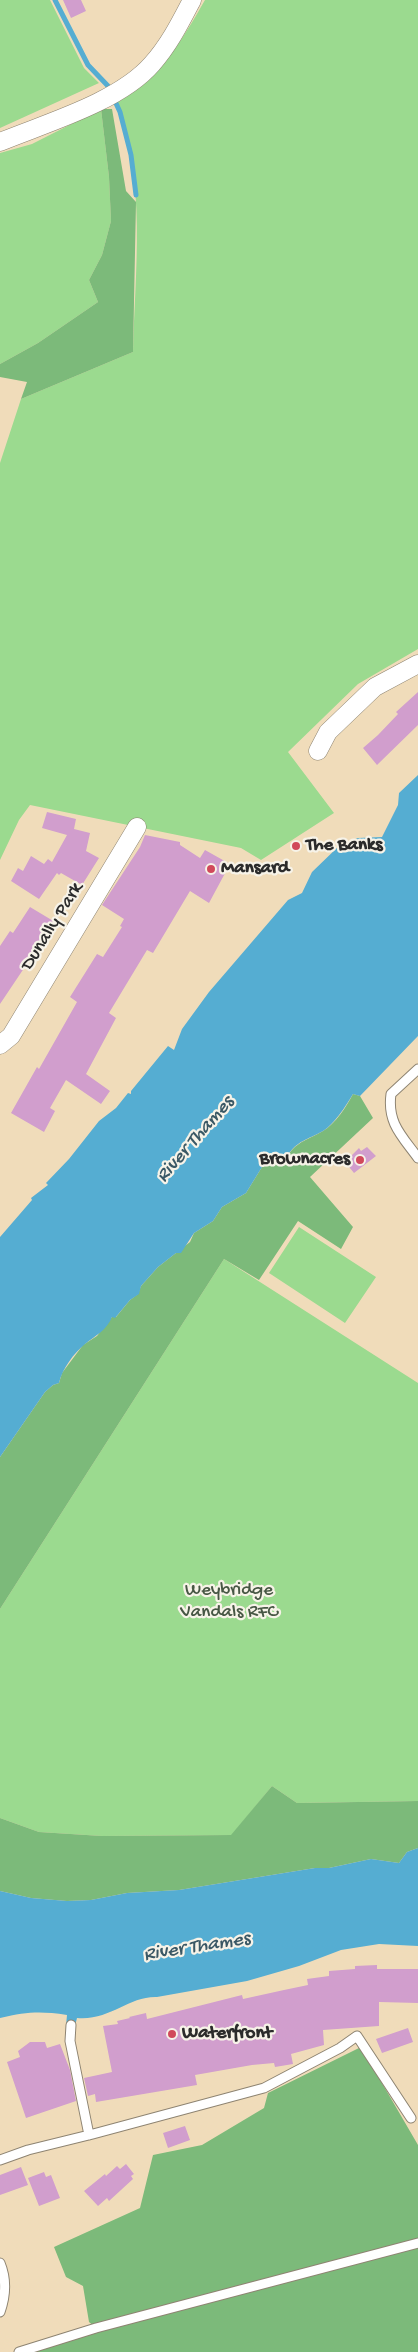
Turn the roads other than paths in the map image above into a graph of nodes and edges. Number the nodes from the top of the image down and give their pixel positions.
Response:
1 (192, 0) edge
2 (0, 142) edge
3 (418, 664) edge
4 (318, 751) dead end
5 (137, 827) dead end
6 (0, 1046) edge
7 (418, 1069) edge
8 (418, 1158) edge
9 (71, 2026) dead end
10 (410, 2118) dead end
11 (89, 2135) junction
12 (0, 2160) edge
13 (418, 2243) edge
14 (0, 2263) edge
15 (0, 2312) edge
16 (19, 2352) edge

1 - 2 street
3 - 4 street
5 - 6 street, Dunally Park
7 - 8 lane
9 - 11 lane
10 - 11 lane
11 - 12 lane
13 - 16 lane
14 - 15 lane

